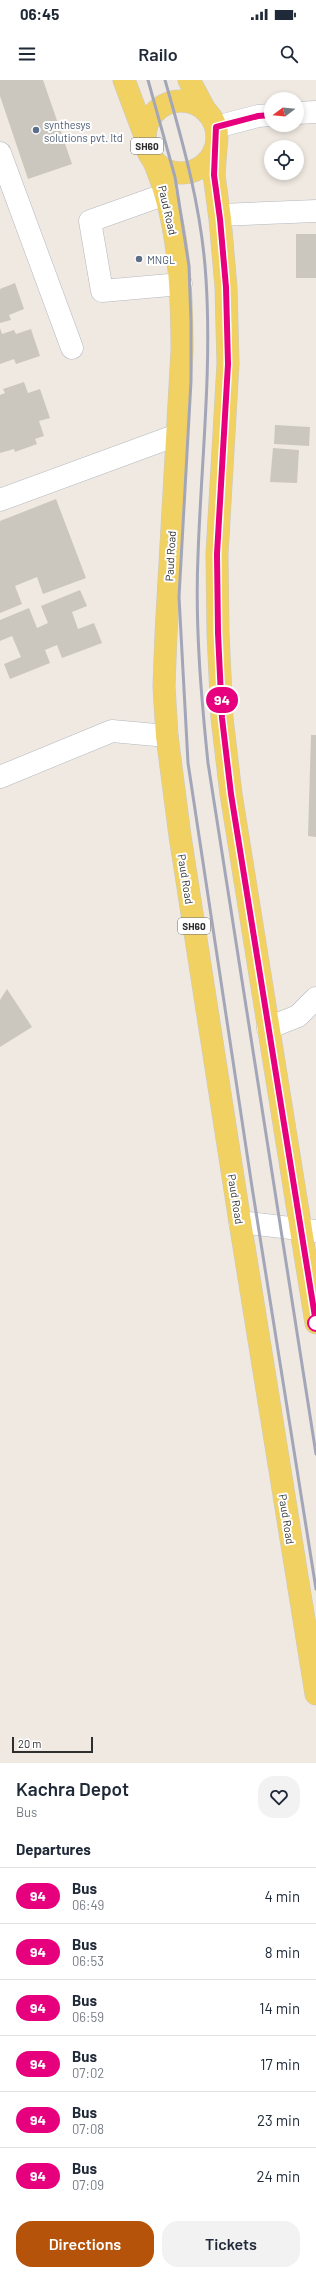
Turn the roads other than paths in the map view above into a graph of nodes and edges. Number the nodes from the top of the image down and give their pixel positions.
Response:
1 (124, 80) edge
2 (189, 80) edge
3 (316, 112) edge
4 (304, 113) edge
5 (264, 116) edge
6 (212, 128) junction
7 (148, 146) junction
8 (1, 159) edge
9 (166, 194) junction
10 (316, 211) edge
11 (220, 215) junction
12 (181, 284) junction
13 (72, 348) dead end
14 (177, 435) junction
15 (0, 500) edge
16 (167, 736) junction
17 (0, 777) edge
18 (316, 998) edge
19 (268, 1028) junction
20 (240, 1222) junction
21 (308, 1229) edge
22 (316, 1323) edge
23 (316, 1694) edge

1 - 7 main road, Paud Road / SH60
2 - 6 main road
3 - 4 street
5 - 6 street
6 - 7 main road, SH60
6 - 7 main road, SH60
6 - 11 main road
7 - 9 main road, Paud Road / SH60
8 - 13 street
9 - 12 main road, Paud Road / SH60
9 - 12 street
10 - 11 street
11 - 19 main road
12 - 14 main road, Paud Road / SH60
14 - 15 street
14 - 16 main road, Paud Road / SH60
16 - 17 street
16 - 20 main road, Paud Road / SH60
18 - 19 street
19 - 21 main road
20 - 21 street
20 - 23 main road, Paud Road / SH60
21 - 22 main road

